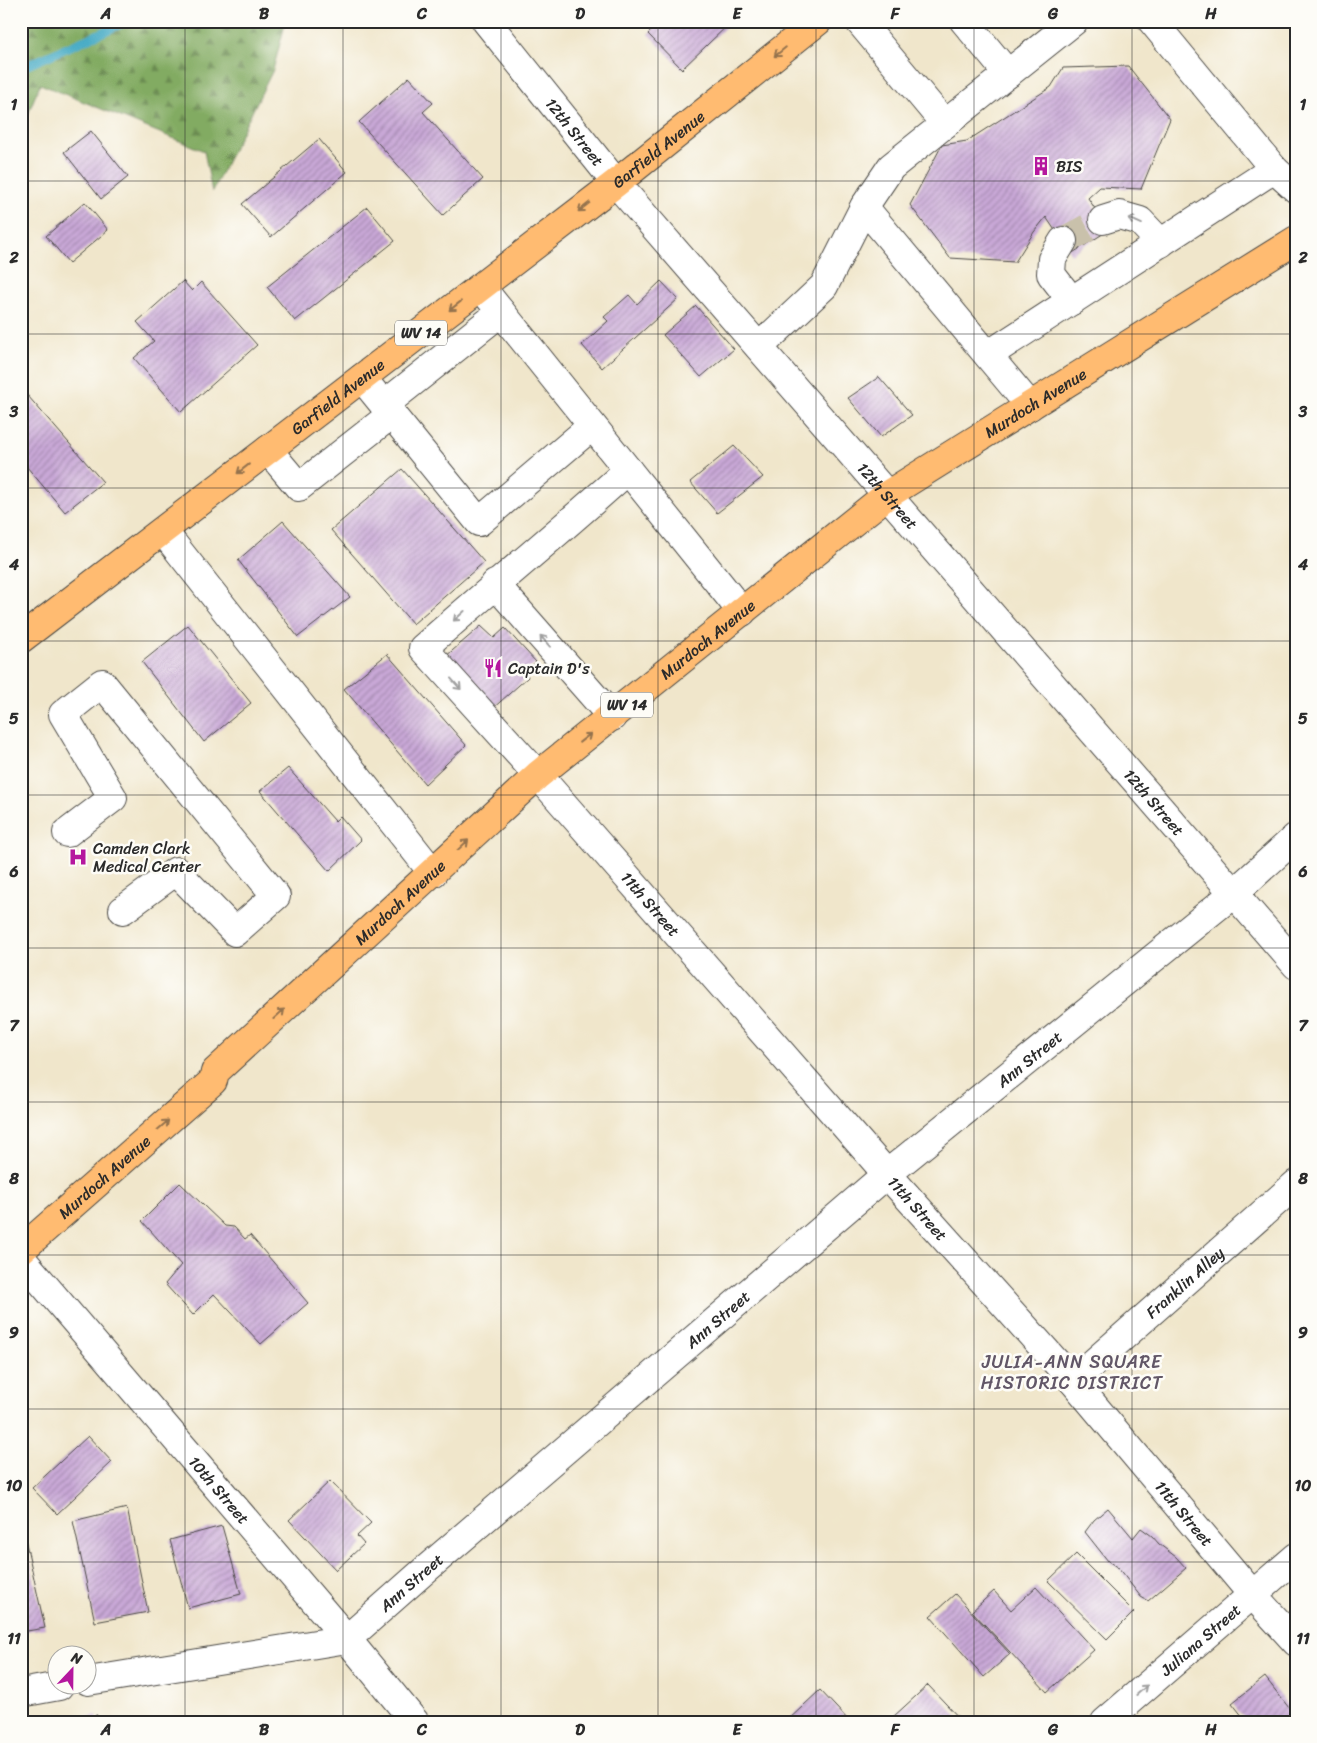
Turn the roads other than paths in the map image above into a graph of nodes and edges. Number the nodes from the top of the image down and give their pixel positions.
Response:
1 (486, 21) edge
2 (818, 21) edge
3 (964, 21) edge
4 (1074, 21) edge
5 (1152, 21) edge
6 (862, 22) edge
7 (1008, 74) junction
8 (945, 124) junction
9 (1274, 169) junction
10 (616, 183) junction
11 (1296, 189) edge
12 (864, 208) junction
13 (1103, 220) tunnel mouth
14 (1296, 240) edge
15 (1064, 241) tunnel mouth
16 (1161, 243) junction
17 (481, 287) junction
18 (1072, 301) junction
19 (501, 312) junction
20 (759, 347) junction
21 (988, 355) junction
22 (362, 378) junction
23 (1030, 406) junction
24 (388, 410) junction
25 (592, 426) junction
26 (268, 450) junction
27 (628, 470) junction
28 (887, 495) junction
29 (163, 531) junction
30 (495, 584) junction
31 (742, 612) junction
32 (21, 639) edge
33 (612, 717) junction
34 (538, 775) junction
35 (67, 833) dead end
36 (1296, 837) edge
37 (433, 873) junction
38 (1234, 893) junction
39 (123, 910) dead end
40 (1296, 965) edge
41 (887, 1174) junction
42 (1296, 1184) edge
43 (21, 1250) edge
44 (21, 1258) edge
45 (1074, 1381) junction
46 (1296, 1556) edge
47 (1252, 1594) junction
48 (347, 1639) junction
49 (1296, 1642) edge
50 (98, 1679) edge
51 (48, 1688) edge
52 (21, 1693) edge
53 (415, 1722) edge
54 (1105, 1722) edge

1 - 10 street, 12th Street
2 -> 10 main road, Garfield Avenue / WV 14
3 - 7 street
4 - 7 street
5 - 9 street
6 - 8 street
7 - 8 street
8 - 12 street
9 - 11 street
9 - 16 street
10 -> 17 main road, Garfield Avenue / WV 14
10 - 20 street, 12th Street
12 - 20 street
12 - 21 street
16 -> 13 street
14 - 23 main road, Murdoch Avenue / WV 14
15 - 18 street
16 - 18 street
17 - 19 street
17 -> 22 main road, Garfield Avenue / WV 14
18 - 21 street
19 - 24 street
19 - 25 street
20 - 28 street, 12th Street
21 - 23 street
22 - 24 street
22 - 26 main road, Garfield Avenue / WV 14
23 - 28 main road, Murdoch Avenue / WV 14
24 - 25 street
24 - 26 street
25 - 27 street
26 -> 29 main road, Garfield Avenue / WV 14
27 - 30 street
27 - 31 street
28 - 31 main road, Murdoch Avenue / WV 14
28 - 38 street, 12th Street
29 - 32 main road, Garfield Avenue / WV 14
29 - 37 street
33 -> 30 street
30 -> 34 street, 11th Street
31 - 33 main road, Murdoch Avenue / WV 14
34 -> 33 main road, Murdoch Avenue / WV 14
37 -> 34 main road, Murdoch Avenue / WV 14
34 - 41 street, 11th Street
35 - 39 street
36 - 38 street, Ann Street
43 -> 37 main road, Murdoch Avenue / WV 14
38 - 40 street, 12th Street
38 - 41 street, Ann Street
41 - 45 street, 11th Street
41 - 48 street, Ann Street
42 - 45 street, Franklin Alley
44 - 48 street, 10th Street
45 - 47 street, 11th Street
46 - 47 street, Juliana Street
47 - 49 street, 11th Street
54 -> 47 street, Juliana Street
48 - 50 street
48 - 53 street, 10th Street
51 - 52 street

